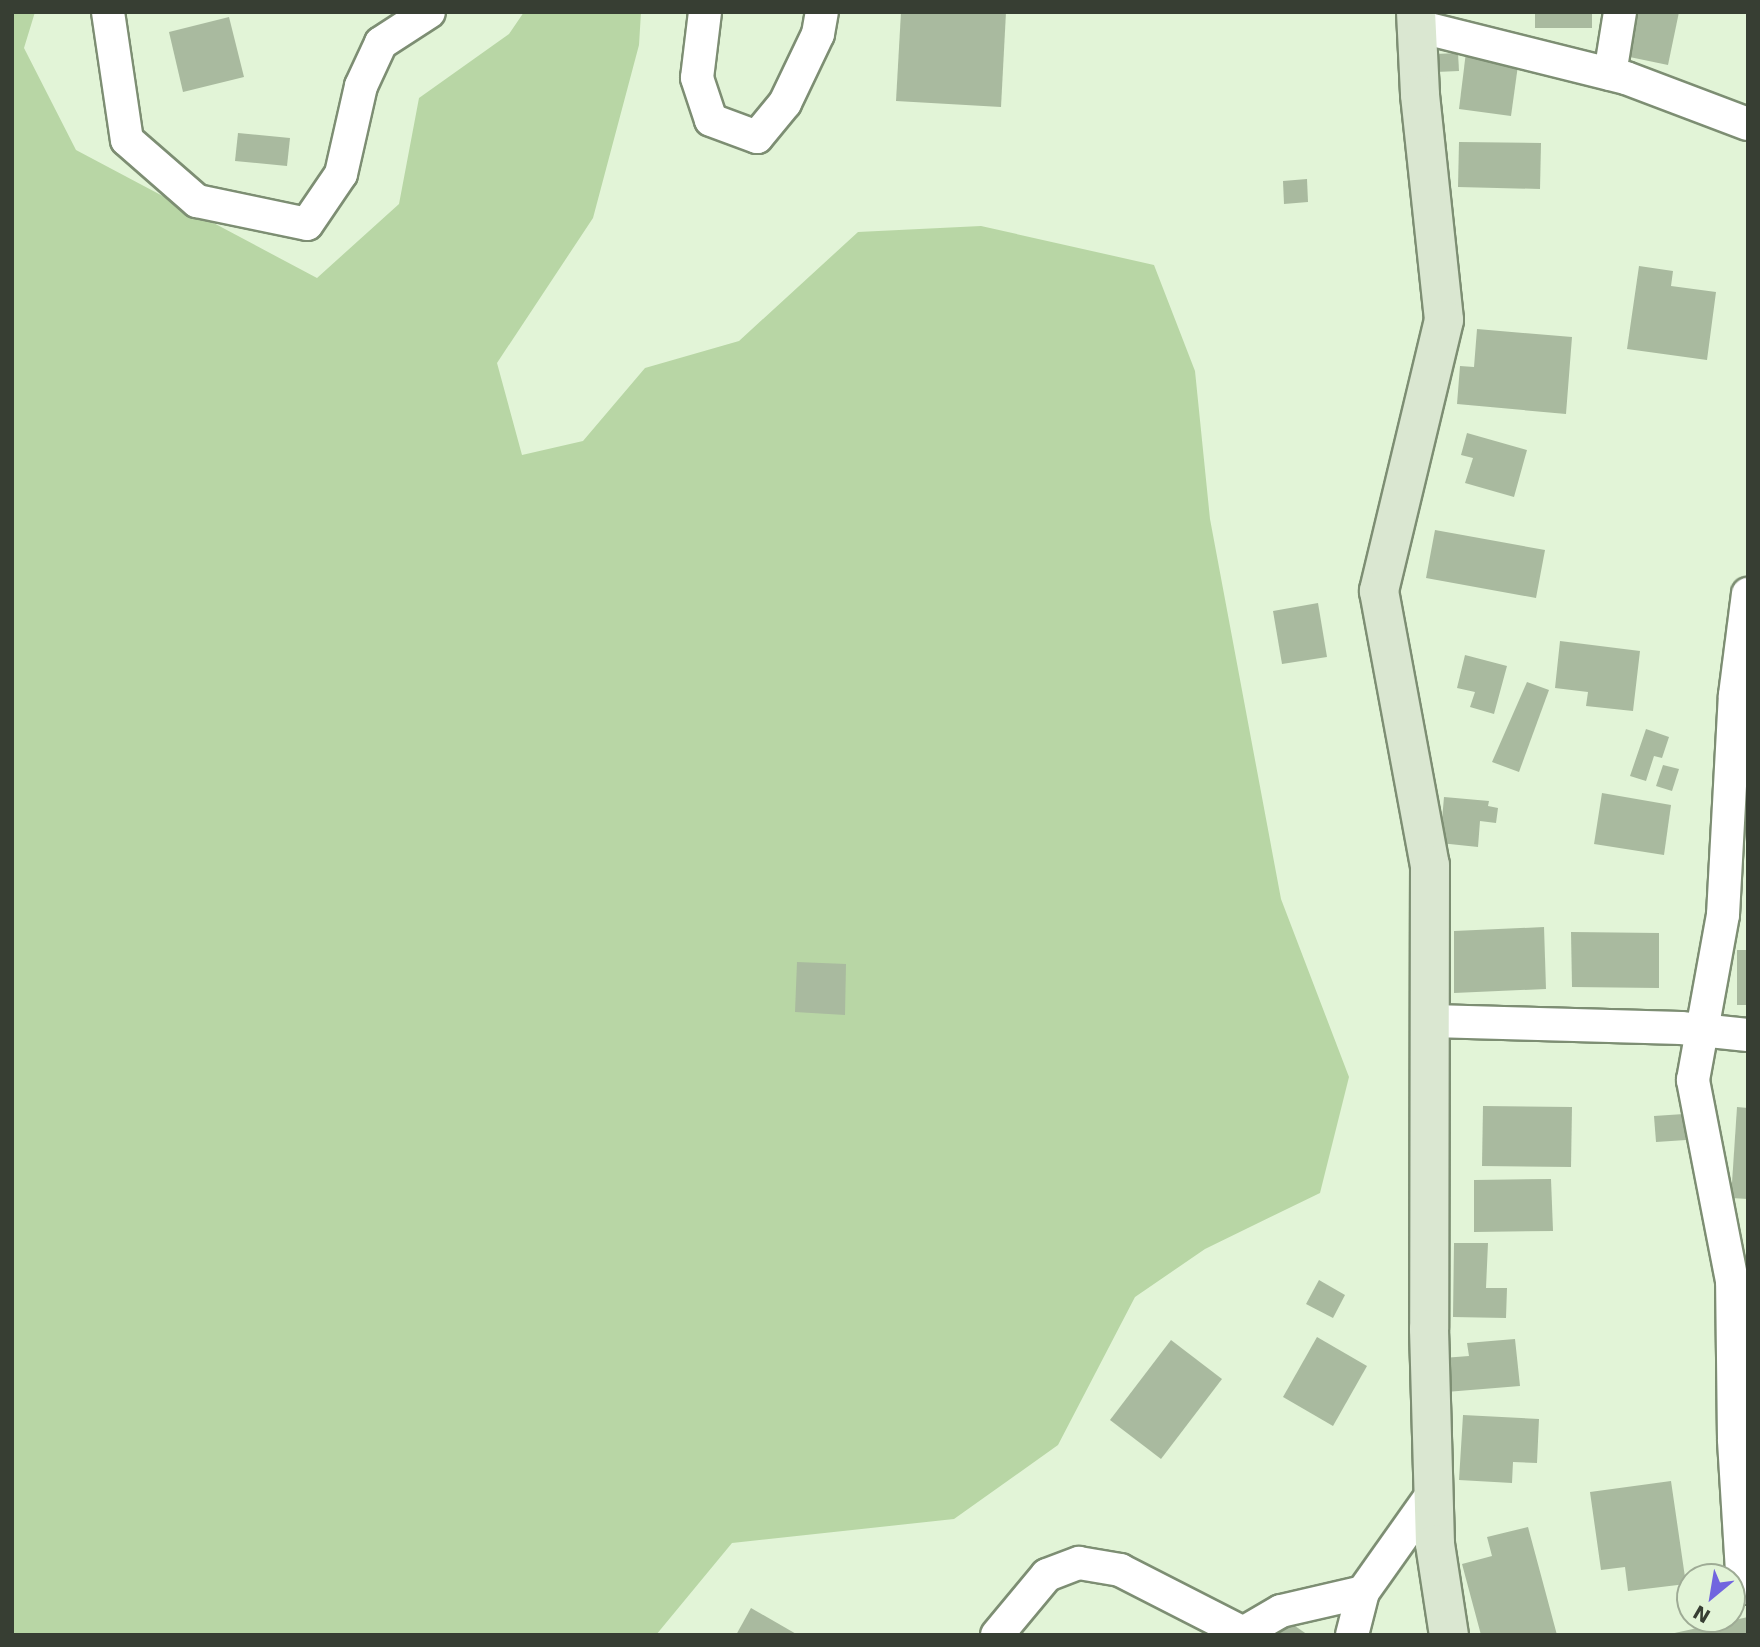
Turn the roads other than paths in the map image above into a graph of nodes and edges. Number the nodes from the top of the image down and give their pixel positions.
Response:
1 (108, 12) edge
2 (429, 12) edge
3 (705, 12) edge
4 (822, 12) edge
5 (1620, 12) edge
6 (1417, 19) edge
7 (1610, 74) junction
8 (1748, 124) edge
9 (1748, 594) edge
10 (1432, 1021) junction
11 (1702, 1032) junction
12 (1748, 1035) edge
13 (1433, 1493) junction
14 (1742, 1563) edge
15 (1363, 1592) junction
16 (997, 1635) edge
17 (1353, 1635) edge
18 (1449, 1635) edge

1 - 2 street
3 - 4 street
5 - 7 street
6 - 7 street
6 - 10 main road
7 - 8 street
9 - 11 street
10 - 11 street
10 - 13 main road
11 - 12 street
11 - 14 street
13 - 15 street
13 - 18 main road
15 - 16 street
15 - 17 street

